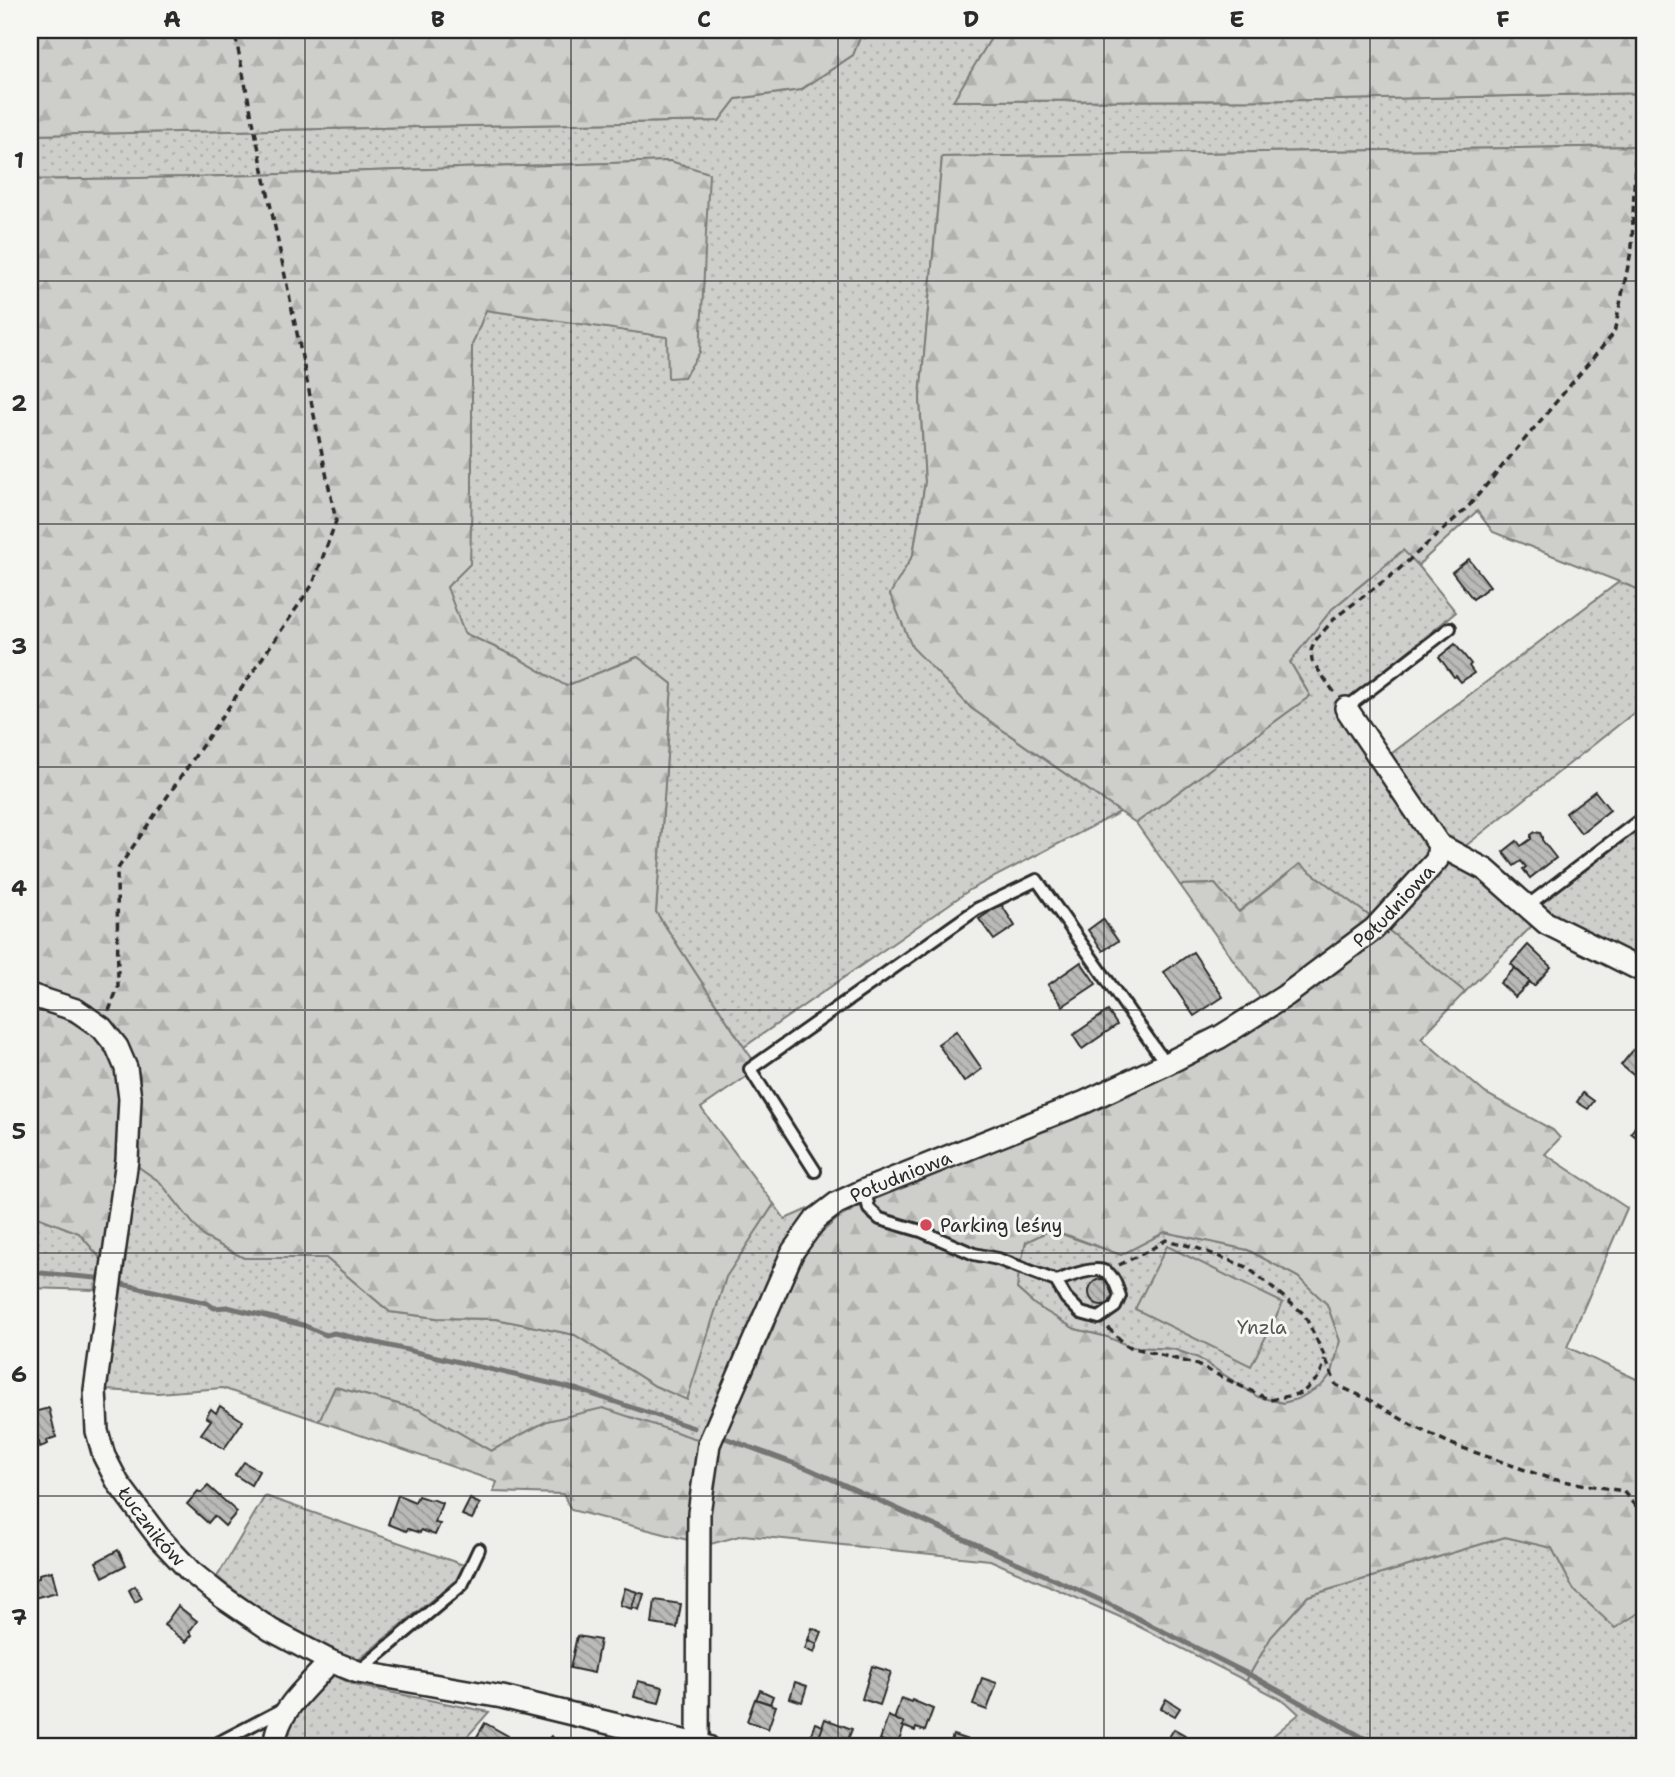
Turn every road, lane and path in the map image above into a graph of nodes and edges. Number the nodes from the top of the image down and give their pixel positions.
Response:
1 (234, 30) edge
2 (1644, 30) edge
3 (1450, 628) dead end
4 (1346, 709) junction
5 (1645, 816) edge
6 (1439, 845) junction
7 (1528, 906) junction
8 (1645, 972) edge
9 (30, 995) edge
10 (102, 1028) junction
11 (1166, 1064) junction
12 (815, 1171) dead end
13 (865, 1189) junction
14 (1106, 1272) junction
15 (1056, 1281) junction
16 (1099, 1318) junction
17 (1325, 1357) junction
18 (1645, 1518) edge
19 (479, 1549) dead end
20 (330, 1661) junction
21 (358, 1672) junction
22 (291, 1705) junction
23 (703, 1746) edge
24 (210, 1747) edge
25 (275, 1747) edge

1 - 10 path
2 - 4 path
3 - 4 lane
4 - 6 street, Południowa
5 - 7 lane
6 - 7 street, Południowa
6 - 11 street, Południowa
7 - 8 street, Południowa
9 - 10 street, Łuczników
10 - 20 street, Łuczników
11 - 12 lane
11 - 13 street, Południowa
13 - 15 lane
13 - 23 street, Południowa
14 - 15 lane
14 - 16 lane
14 - 17 path
15 - 16 lane
16 - 17 path
17 - 18 path
19 - 21 lane
20 - 21 street, Łuczników
20 - 22 street
21 - 23 street, Łuczników
22 - 24 lane
22 - 25 street

